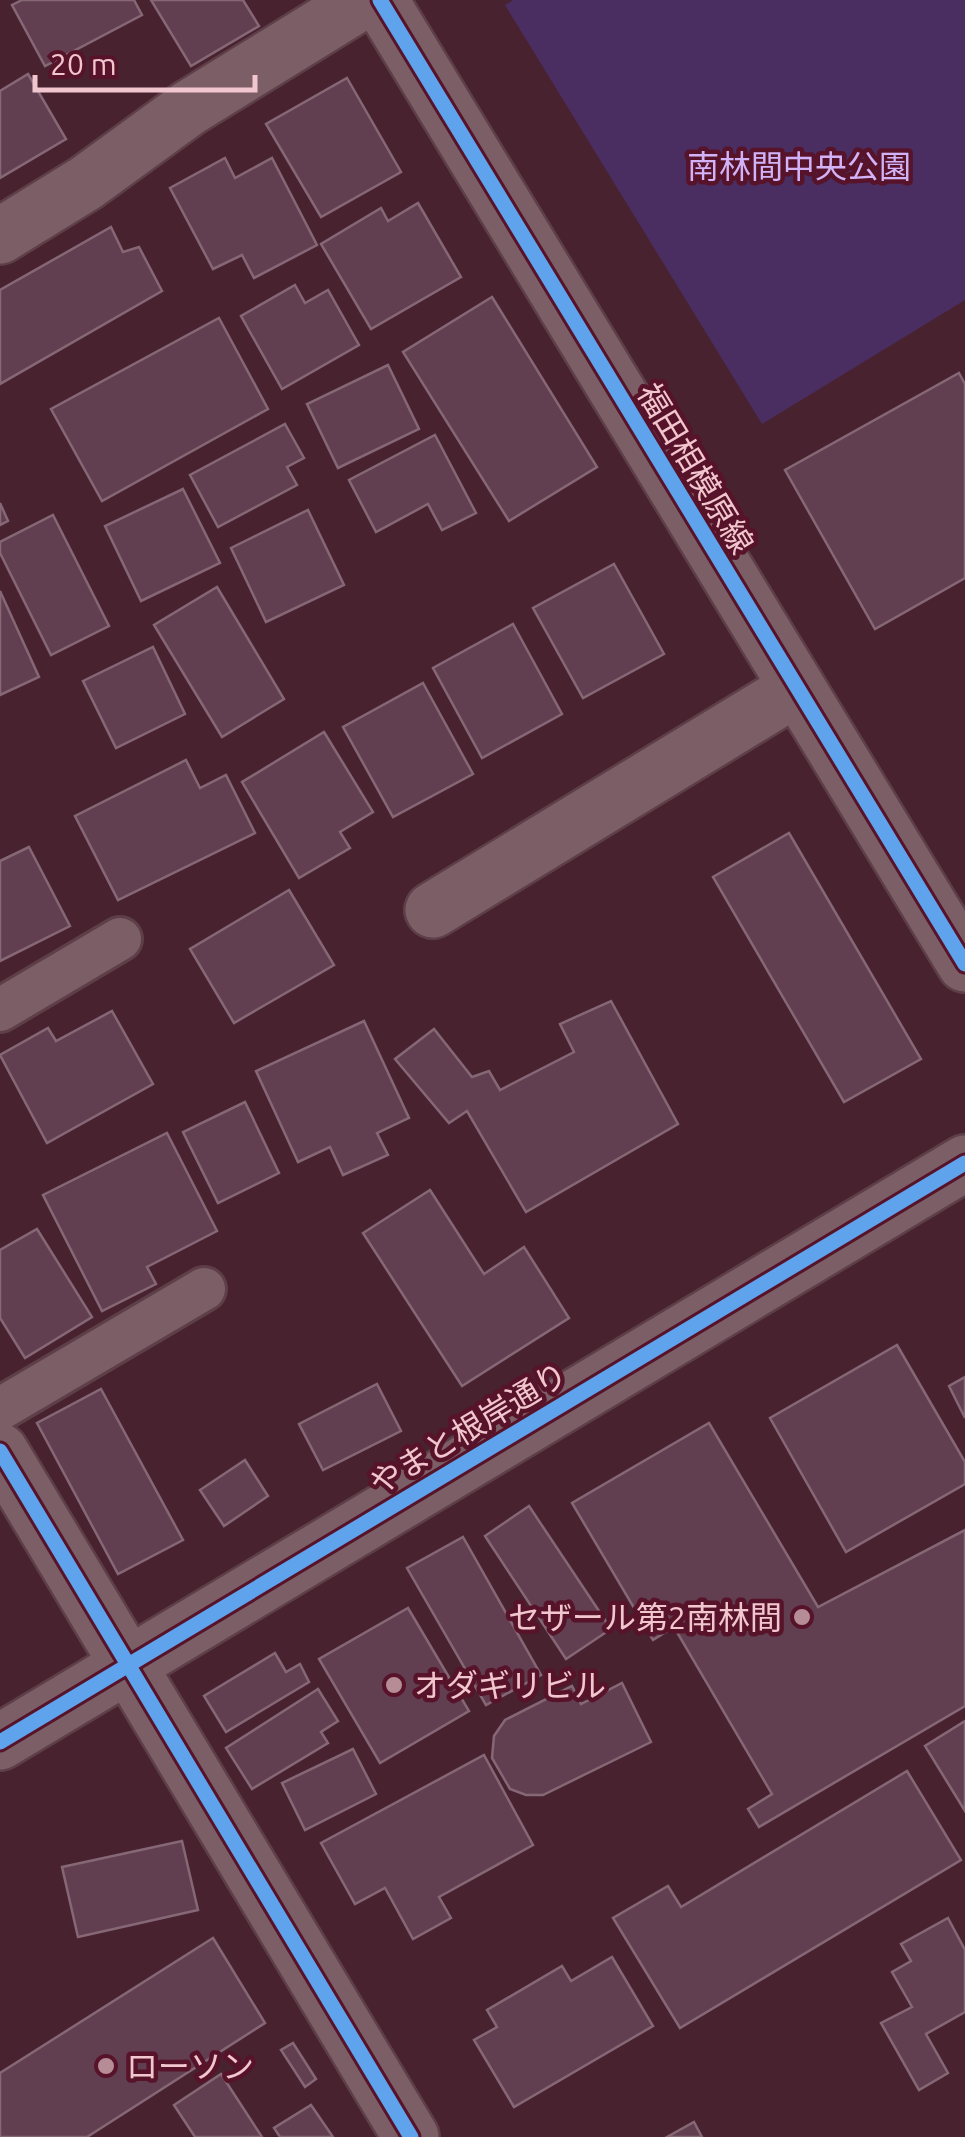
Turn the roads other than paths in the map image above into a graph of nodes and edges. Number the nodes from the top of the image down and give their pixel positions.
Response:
1 (364, 0) edge
2 (380, 0) edge
3 (0, 236) edge
4 (798, 688) junction
5 (433, 910) dead end
6 (120, 939) dead end
7 (965, 964) edge
8 (0, 1010) edge
9 (965, 1163) edge
10 (204, 1289) dead end
11 (0, 1410) edge
12 (0, 1451) edge
13 (128, 1665) junction
14 (0, 1742) edge
15 (411, 2137) edge

1 - 3 street
2 - 4 street, 福田相模原線
4 - 5 street
4 - 7 street, 福田相模原線
6 - 8 lane
9 - 13 street, やまと根岸通り
10 - 11 lane
12 - 13 street
13 - 14 street, やまと根岸通り
13 - 15 street

